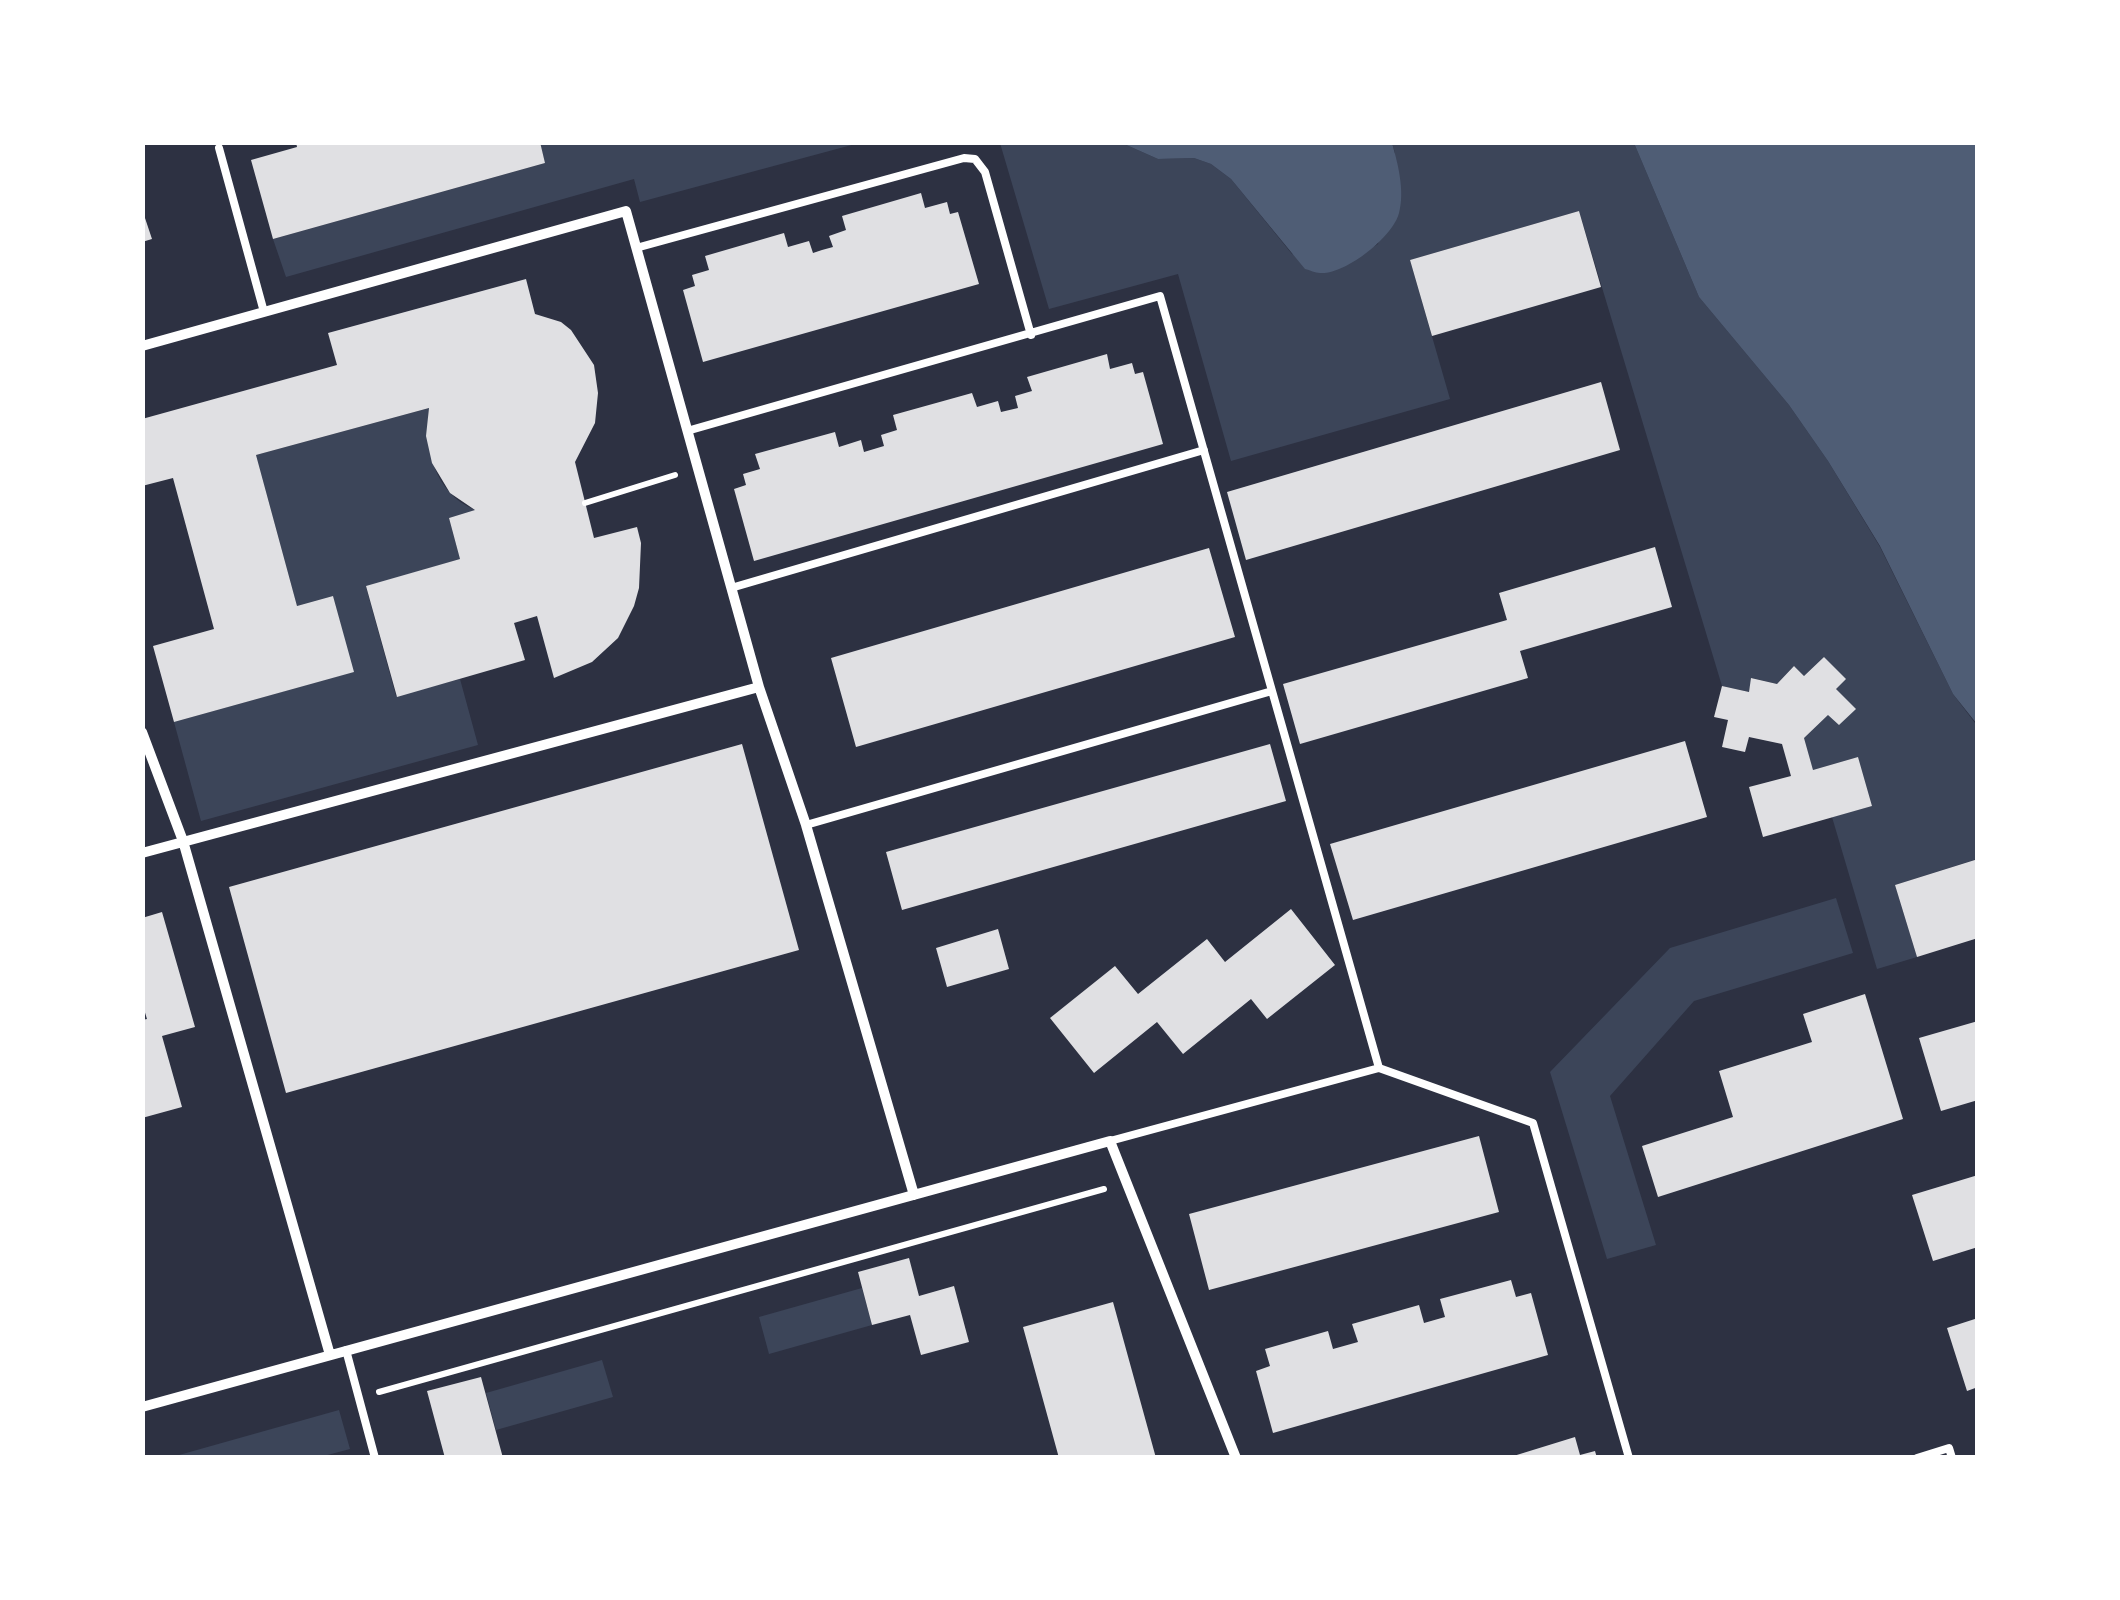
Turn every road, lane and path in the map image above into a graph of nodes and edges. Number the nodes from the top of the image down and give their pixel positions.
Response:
1 (219, 148) dead end
2 (636, 248) junction
3 (264, 312) junction
4 (1031, 335) junction
5 (142, 346) edge
6 (687, 431) junction
7 (1204, 450) junction
8 (698, 468) junction
9 (585, 502) dead end
10 (731, 588) junction
11 (759, 686) junction
12 (1272, 691) junction
13 (142, 732) edge
14 (806, 824) junction
15 (183, 841) junction
16 (142, 853) edge
17 (1378, 1068) junction
18 (1110, 1142) junction
19 (1126, 1183) junction
20 (914, 1196) junction
21 (346, 1350) junction
22 (330, 1355) junction
23 (358, 1398) junction
24 (142, 1407) edge
25 (375, 1458) edge
26 (1236, 1458) edge
27 (1629, 1458) edge
28 (1918, 1458) edge
29 (1952, 1458) edge

1 - 3 lane
2 - 3 street
2 - 4 lane
2 - 6 street
3 - 5 street
4 - 6 lane
4 - 7 lane
6 - 8 street
7 - 10 lane
7 - 12 lane
8 - 9 path
8 - 10 street
10 - 11 street
11 - 14 street
11 - 15 street
12 - 14 lane
12 - 17 lane
13 - 15 street
14 - 20 street
15 - 16 street
15 - 22 street
17 - 18 lane
17 - 27 lane
18 - 19 street
18 - 20 street
19 - 23 path
19 - 26 street
20 - 21 street
21 - 22 street
21 - 23 lane
22 - 24 street
23 - 25 lane
28 - 29 lane

